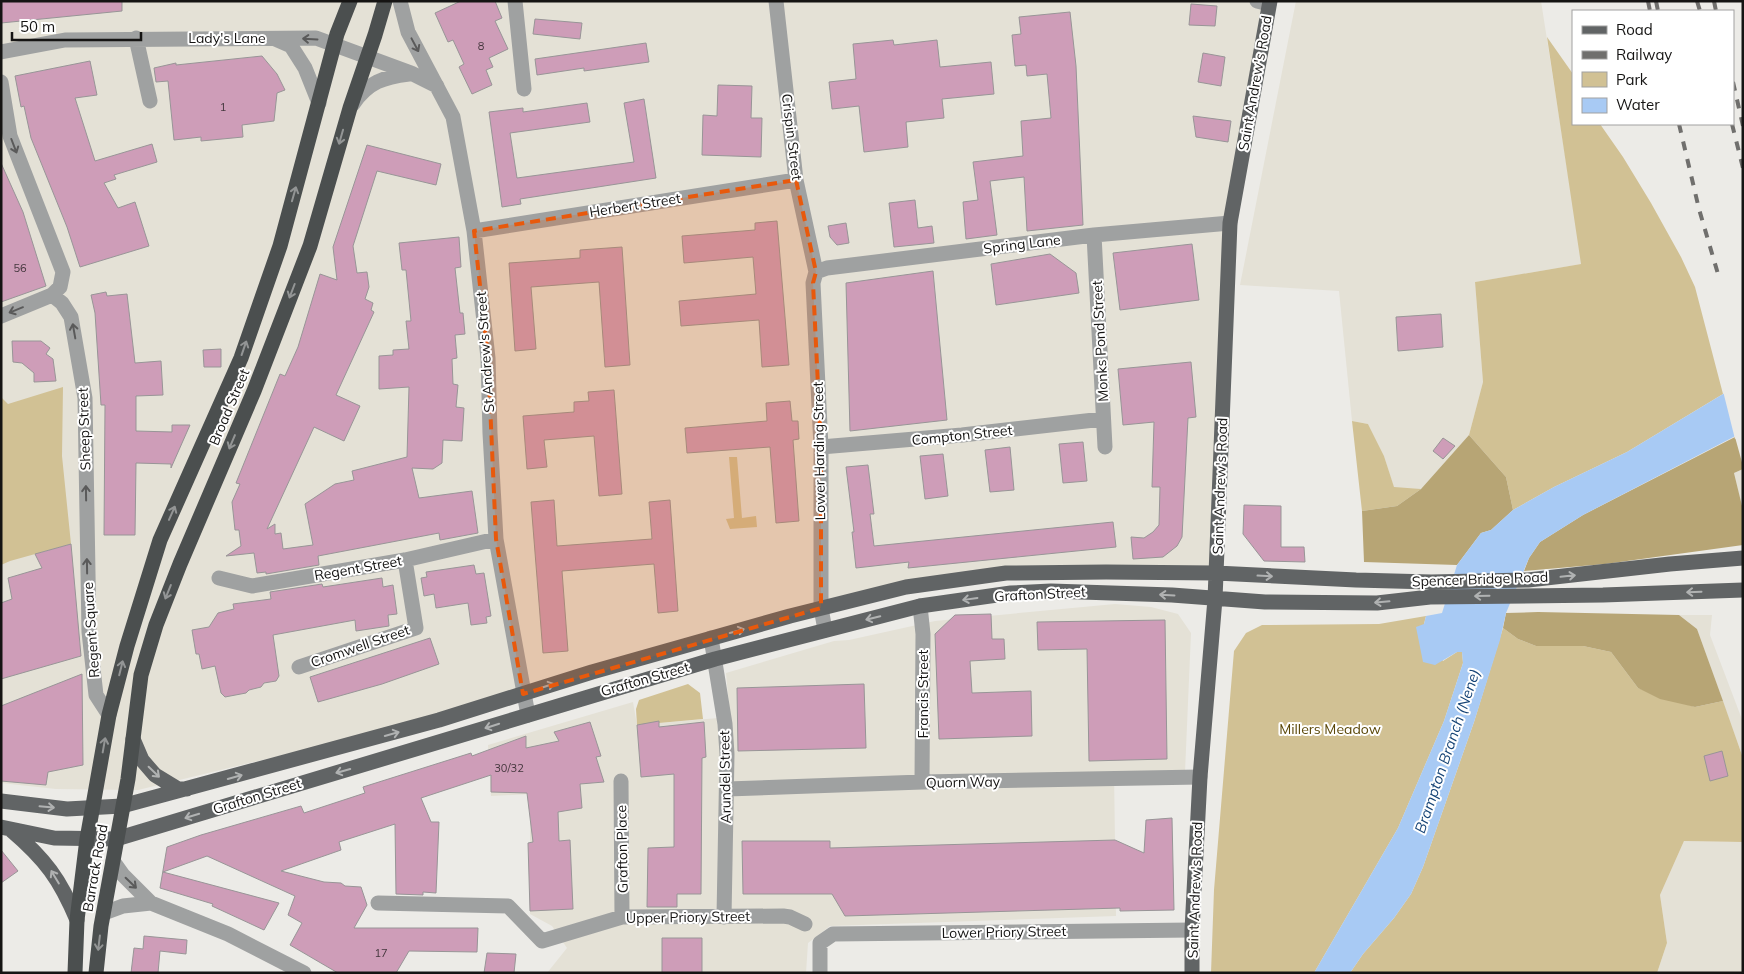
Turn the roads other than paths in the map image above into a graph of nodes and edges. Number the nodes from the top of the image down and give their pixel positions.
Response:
1 (350, 1) edge
2 (385, 1) edge
3 (400, 1) edge
4 (515, 1) edge
5 (776, 1) edge
6 (1265, 2) edge
7 (136, 38) junction
8 (275, 38) junction
9 (334, 44) junction
10 (1, 52) edge
11 (368, 57) junction
12 (411, 73) junction
13 (1, 82) edge
14 (437, 86) junction
15 (524, 89) dead end
16 (150, 101) dead end
17 (319, 103) junction
18 (350, 108) junction
19 (796, 180) junction
20 (1230, 223) junction
21 (474, 231) junction
22 (1094, 235) junction
23 (816, 272) junction
24 (56, 291) junction
25 (1, 316) edge
26 (1104, 419) junction
27 (821, 447) junction
28 (1105, 447) dead end
29 (496, 539) junction
30 (87, 541) joint
31 (1743, 558) edge
32 (405, 560) junction
33 (1216, 573) junction
34 (219, 578) dead end
35 (1530, 588) junction
36 (1430, 589) junction
37 (1743, 590) edge
38 (1215, 599) junction
39 (920, 606) junction
40 (821, 608) junction
41 (825, 630) junction
42 (712, 638) junction
43 (715, 659) junction
44 (299, 667) dead end
45 (523, 694) junction
46 (109, 715) junction
47 (528, 715) junction
48 (133, 739) junction
49 (129, 770) joint
50 (1200, 777) junction
51 (621, 781) dead end
52 (922, 782) junction
53 (188, 789) junction
54 (727, 789) junction
55 (1, 801) edge
56 (122, 806) junction
57 (93, 808) junction
58 (5, 828) edge
59 (87, 839) junction
60 (116, 839) junction
61 (113, 861) junction
62 (151, 903) junction
63 (378, 903) dead end
64 (104, 913) junction
65 (622, 917) junction
66 (724, 917) junction
67 (77, 920) junction
68 (805, 924) dead end
69 (1192, 930) junction
70 (75, 973) edge
71 (96, 973) edge
72 (304, 973) edge
73 (820, 973) edge
74 (1192, 973) edge

1 - 9 highway, Barrack Road
2 - 11 highway, Broad Street
3 -> 14 street, St Andrew's Street
4 - 15 street
5 - 19 street, Crispin Street
6 - 20 main road, Saint Andrew's Road
7 - 8 street, Lady's Lane
7 - 10 street, Lady's Lane
7 - 16 street
9 -> 8 street, Lady's Lane
8 - 17 street, Lady's Lane
9 - 11 street, Lady's Lane
9 - 17 highway, Barrack Road
11 - 12 street, Lady's Lane
11 - 18 highway, Broad Street
12 - 14 street, Lady's Lane
12 - 18 street
13 -> 24 street
14 - 21 street, St Andrew's Street
46 -> 17 highway, Barrack Road
18 -> 48 highway, Broad Street
19 - 21 street, Herbert Street
19 - 23 street, Crispin Street
20 - 22 street, Spring Lane
20 - 33 main road, Saint Andrew's Road
21 - 29 street, St Andrew's Street
22 - 23 street, Spring Lane
22 - 26 street, Monks Pond Street
23 - 27 street, Lower Harding Street
24 -> 25 street
30 -> 24 street, Sheep Street
26 - 27 street, Compton Street
26 - 28 street, Monks Pond Street
27 - 40 street, Lower Harding Street
29 - 32 street, Regent Street
29 - 45 street, St Andrew's Street
46 -> 30 street, Regent Square
35 -> 31 main road, Spencer Bridge Road
32 - 34 street, Regent Street
32 - 44 street, Cromwell Street
33 -> 36 main road, Spencer Bridge Road
33 - 38 main road, Saint Andrew's Road
33 - 40 main road, Grafton Street
35 - 36 main road, Spencer Bridge Road
37 -> 35 main road, Spencer Bridge Road
36 -> 38 main road, Spencer Bridge Road
38 -> 39 main road, Grafton Street
38 - 50 main road, Saint Andrew's Road
39 -> 41 main road, Grafton Street
39 - 52 street, Francis Street
40 - 41 street, Lower Harding Street
42 -> 40 main road, Grafton Street
41 - 43 main road, Grafton Street
42 - 43 street, Arundel Street
45 -> 42 main road, Grafton Street
43 - 47 main road, Grafton Street
43 - 54 street, Arundel Street
45 - 47 street, St Andrew's Street
53 -> 45 main road, Grafton Street
57 -> 46 highway, Barrack Road
47 -> 60 main road, Grafton Street
48 - 49 highway, Broad Street
48 -> 53 main road
49 - 56 highway, Barrack Road
50 - 52 street, Quorn Way
50 - 69 main road, Saint Andrew's Road
51 - 65 street, Grafton Place
52 - 54 street, Quorn Way
53 - 56 main road, Grafton Street
54 - 66 street, Arundel Street
55 -> 57 main road, Grafton Street
56 - 57 main road, Grafton Street
56 - 60 highway, Barrack Road
57 - 59 highway, Barrack Road
58 - 59 main road, Grafton Street
67 -> 58 main road
59 - 60 main road, Grafton Street
59 - 67 highway, Barrack Road
60 - 61 highway, Barrack Road
61 -> 62 street
61 - 64 highway, Barrack Road
62 - 64 street
62 - 72 street
63 - 65 street, Upper Priory Street
64 -> 71 highway, Barrack Road
65 - 66 street, Upper Priory Street
66 - 68 street, Upper Priory Street
67 - 70 highway, Barrack Road
69 - 73 street, Lower Priory Street
69 - 74 main road, Saint Andrew's Road

